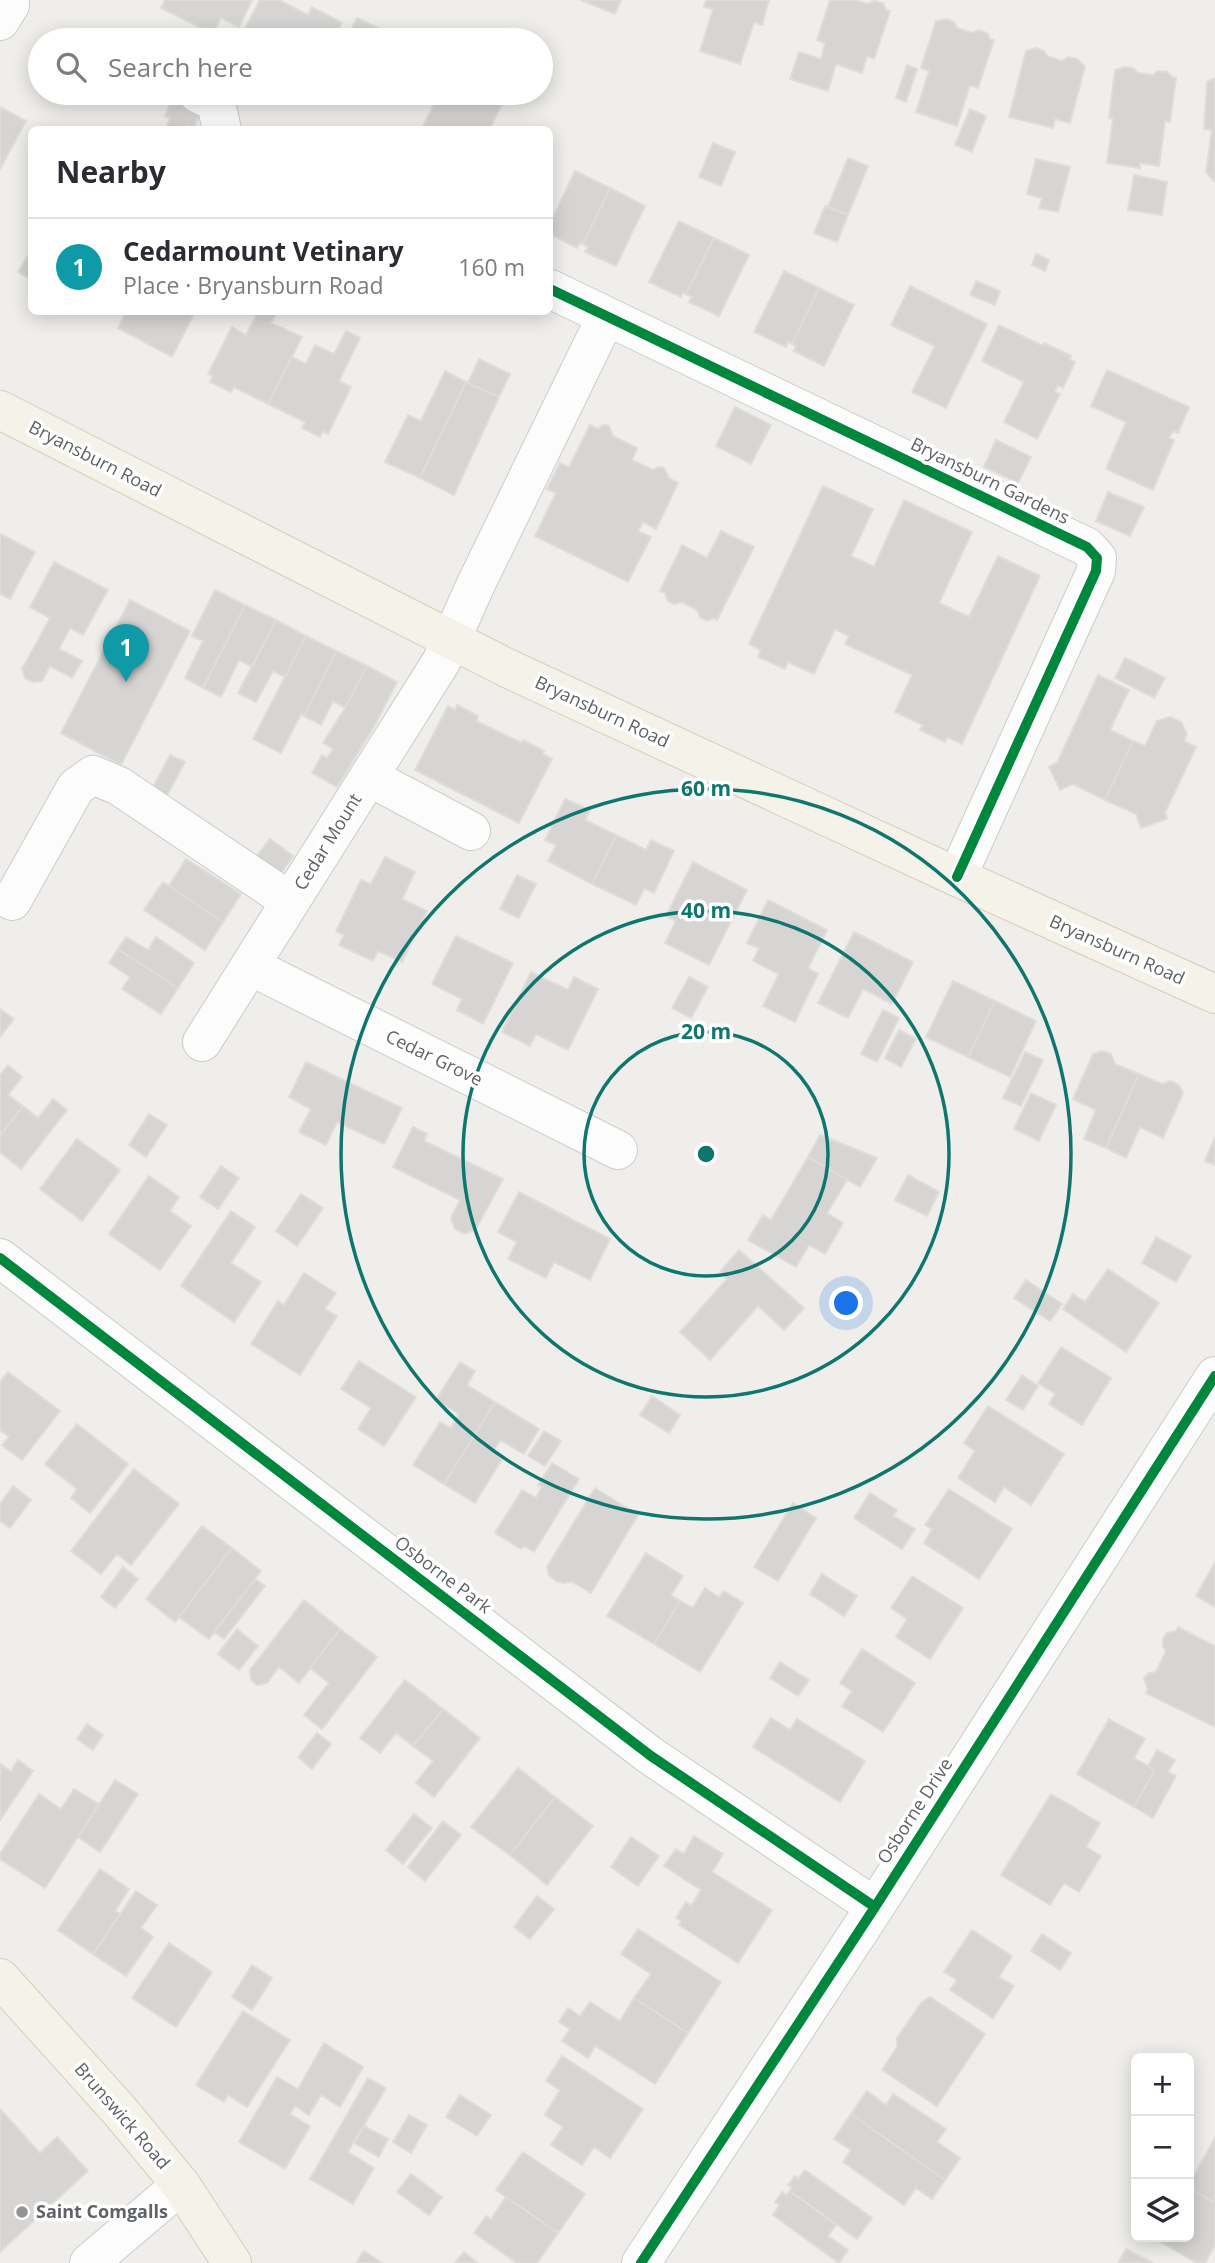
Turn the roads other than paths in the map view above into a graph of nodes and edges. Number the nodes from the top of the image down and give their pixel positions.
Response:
1 (217, 105) edge
2 (221, 126) edge
3 (553, 290) edge
4 (606, 317) junction
5 (0, 410) edge
6 (451, 641) junction
7 (369, 776) junction
8 (471, 831) dead end
9 (957, 877) junction
10 (12, 901) dead end
11 (290, 901) junction
12 (250, 966) junction
13 (1215, 994) edge
14 (202, 1042) dead end
15 (618, 1150) dead end
16 (0, 1258) edge
17 (1215, 1376) edge
18 (875, 1907) junction
19 (0, 1978) edge
20 (181, 2185) junction
21 (89, 2263) edge
22 (232, 2263) edge
23 (641, 2263) edge

1 - 2 street
3 - 4 street, Bryansburn Gardens
4 - 6 street
4 - 9 street, Bryansburn Gardens
5 - 6 main road, Bryansburn Road
6 - 7 street, Cedar Mount
6 - 9 main road, Bryansburn Road
7 - 8 street
7 - 11 street, Cedar Mount
9 - 13 main road, Bryansburn Road
10 - 11 street
11 - 12 street, Cedar Mount
12 - 14 street, Cedar Mount
12 - 15 street, Cedar Grove
16 - 18 street, Osborne Park
17 - 18 street, Osborne Drive
18 - 23 street, Osborne Drive
19 - 20 main road, Brunswick Road
20 - 21 street
20 - 22 main road, Brunswick Road

